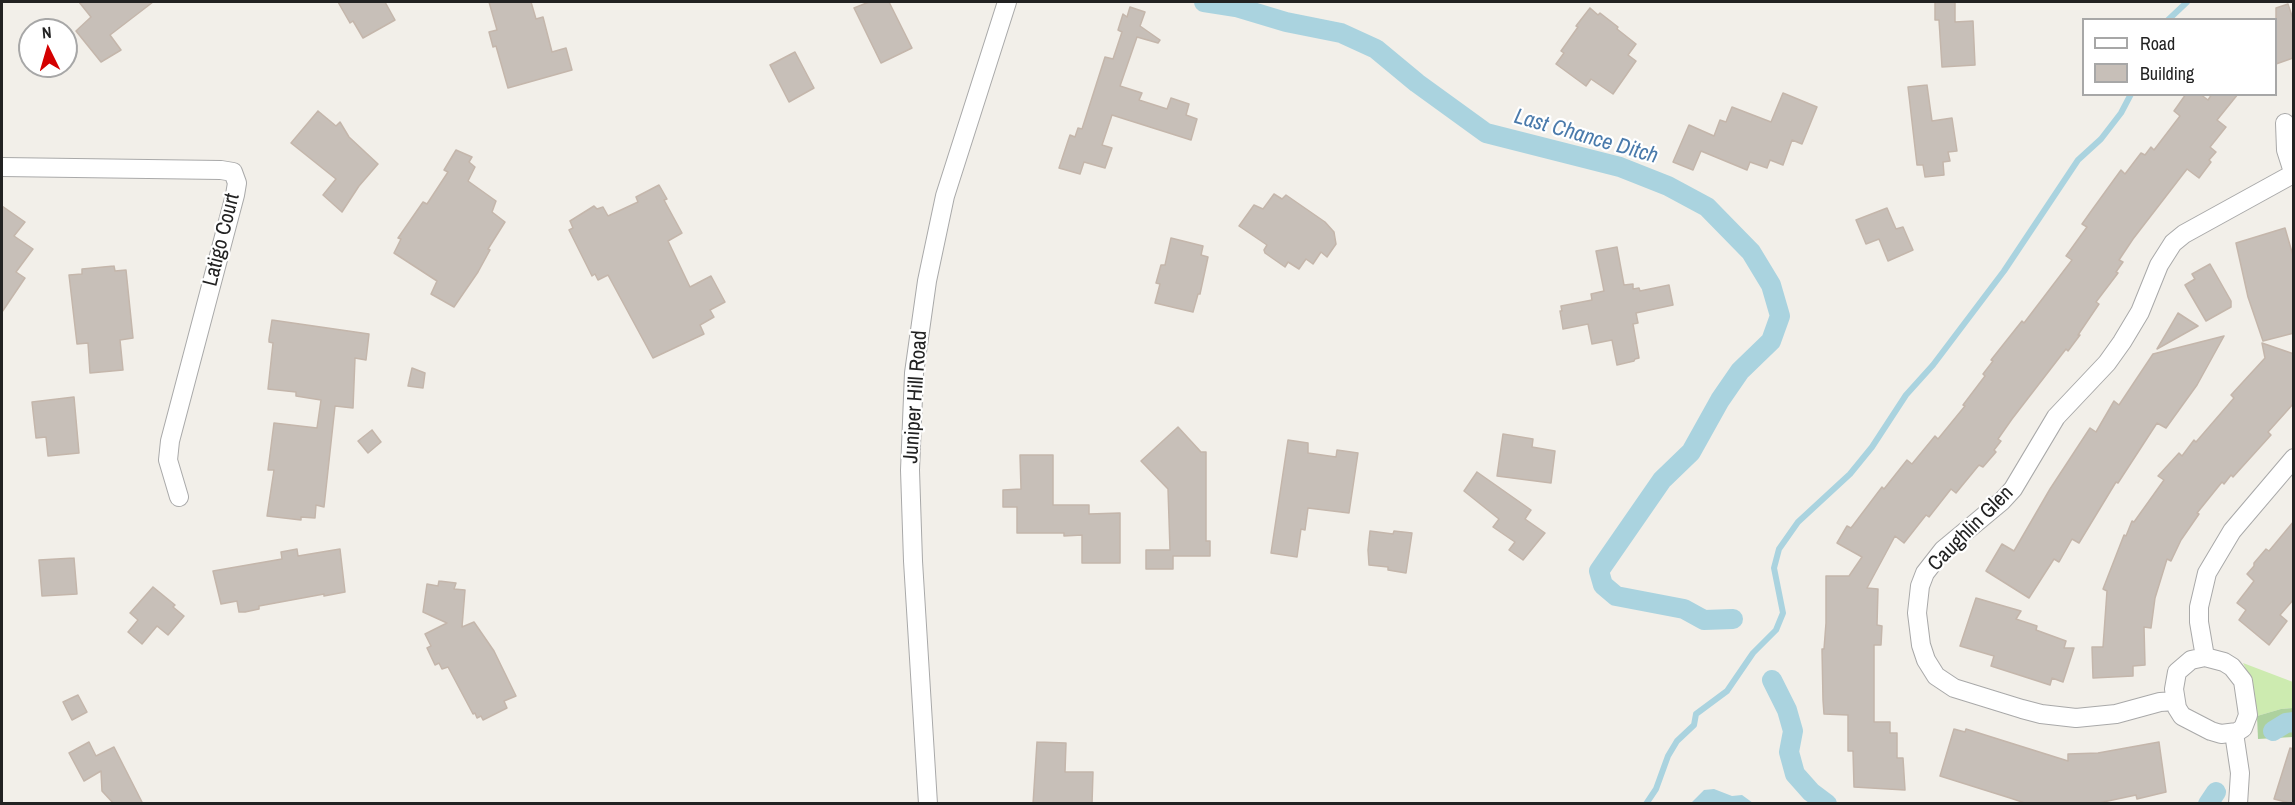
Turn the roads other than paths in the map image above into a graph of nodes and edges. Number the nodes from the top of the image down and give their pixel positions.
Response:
1 (1007, 2) edge
2 (2285, 123) dead end
3 (2, 168) edge
4 (2293, 174) edge
5 (2294, 458) edge
6 (179, 497) dead end
7 (2205, 657) junction
8 (2175, 701) junction
9 (2234, 733) junction
10 (928, 804) edge
11 (2238, 804) edge

1 - 10 street, Juniper Hill Road
2 - 4 street
3 - 6 street, Latigo Court
4 - 8 street, Caughlin Glen
5 - 7 street
7 - 8 street
7 - 9 street
8 - 9 street
9 - 11 street

